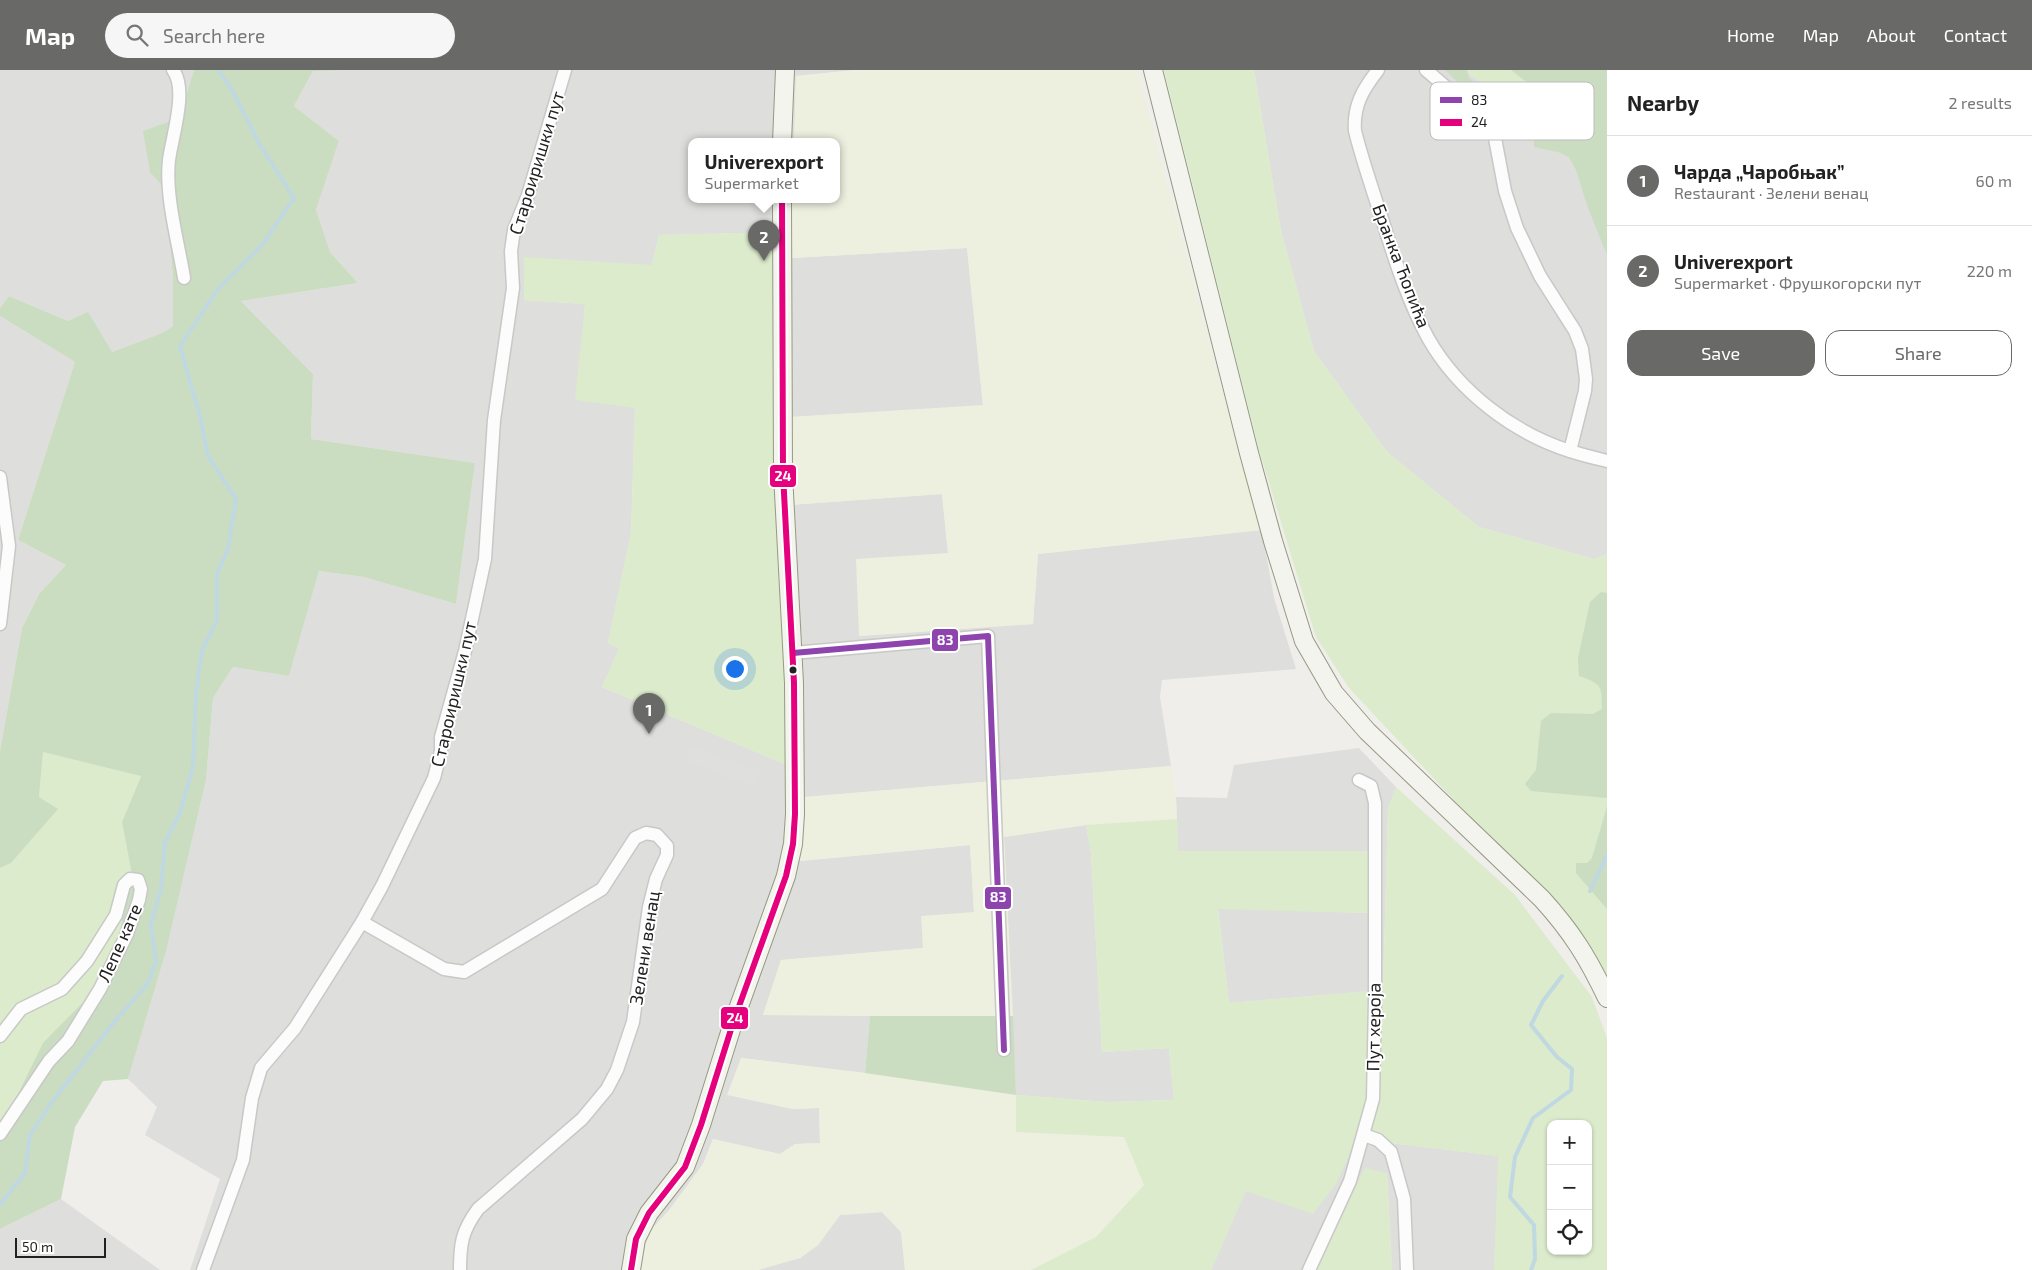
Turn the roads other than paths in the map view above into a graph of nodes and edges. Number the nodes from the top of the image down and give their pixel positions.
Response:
1 (173, 70) edge
2 (565, 70) edge
3 (785, 70) edge
4 (1152, 70) edge
5 (1378, 70) edge
6 (1426, 70) edge
7 (1440, 82) edge
8 (782, 138) edge
9 (1495, 140) edge
10 (782, 203) edge
11 (184, 278) dead end
12 (1570, 451) junction
13 (1607, 461) edge
14 (0, 477) edge
15 (0, 624) edge
16 (793, 653) junction
17 (1359, 780) dead end
18 (362, 922) junction
19 (1607, 998) edge
20 (0, 1036) edge
21 (1004, 1050) dead end
22 (0, 1134) edge
23 (1364, 1135) junction
24 (203, 1270) edge
25 (460, 1270) edge
26 (631, 1270) edge
27 (1309, 1270) edge
28 (1408, 1270) edge

1 - 11 street
2 - 18 street, Староиришки пут
3 - 8 street
4 - 19 street
5 - 12 street, Бранка Ћопића
6 - 7 street
9 - 12 street
10 - 16 street
12 - 13 street, Бранка Ћопића
14 - 15 street
16 - 21 street
16 - 26 street
17 - 23 street, Пут хероја
18 - 24 street, Староиришки пут
18 - 25 street, Зелени венац
20 - 22 street, Лепе кате
23 - 27 street, Пут хероја
23 - 28 street

